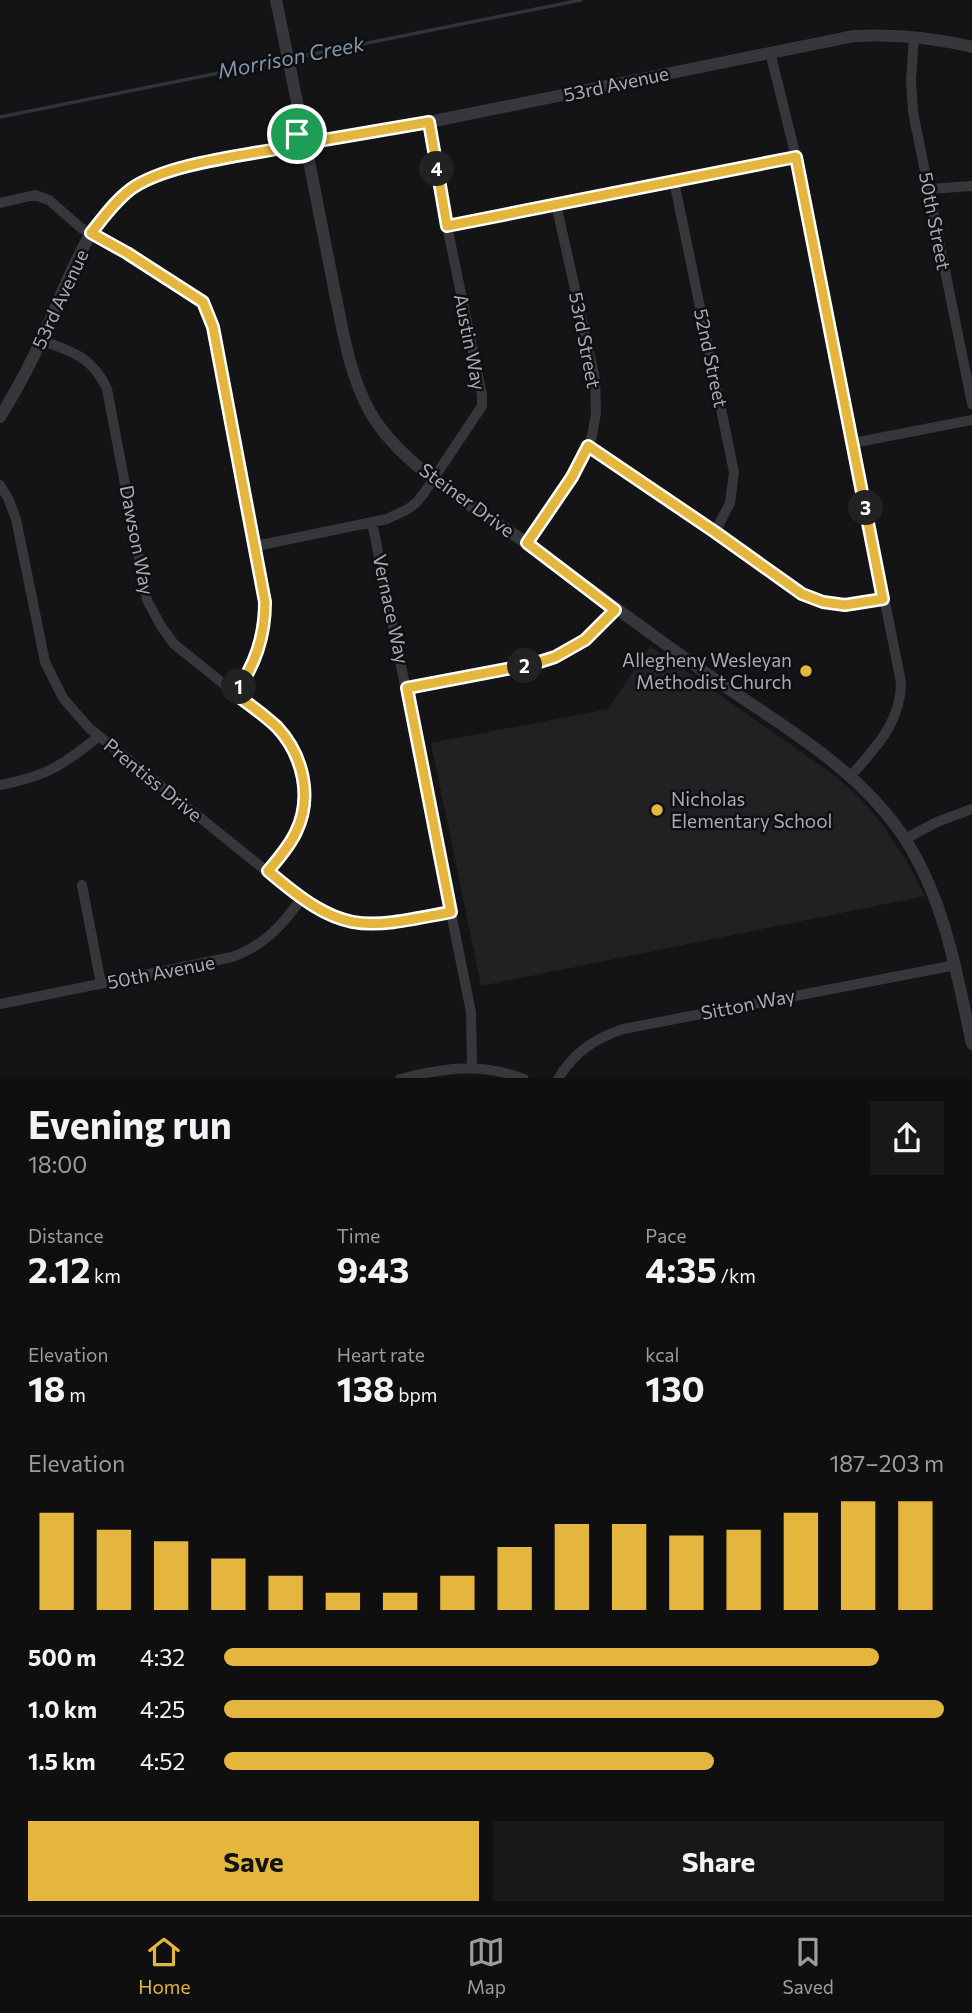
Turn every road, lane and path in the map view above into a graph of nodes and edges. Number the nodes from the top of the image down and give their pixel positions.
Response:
1 (276, 0) edge
2 (915, 37) junction
3 (972, 47) edge
4 (769, 52) junction
5 (429, 122) junction
6 (303, 131) junction
7 (318, 141) junction
8 (293, 146) junction
9 (308, 156) junction
10 (796, 157) junction
11 (674, 181) junction
12 (972, 186) edge
13 (929, 189) junction
14 (0, 203) edge
15 (556, 204) junction
16 (447, 226) junction
17 (91, 233) junction
18 (41, 340) junction
19 (972, 404) edge
20 (0, 417) edge
21 (972, 420) edge
22 (853, 443) junction
23 (588, 446) junction
24 (433, 478) junction
25 (0, 485) edge
26 (372, 522) junction
27 (715, 532) junction
28 (527, 543) junction
29 (256, 546) junction
30 (883, 599) junction
31 (615, 610) junction
32 (407, 688) junction
33 (235, 694) junction
34 (99, 736) junction
35 (850, 777) junction
36 (0, 785) edge
37 (972, 809) edge
38 (905, 839) junction
39 (268, 871) junction
40 (82, 885) dead end
41 (301, 899) junction
42 (451, 912) junction
43 (956, 965) junction
44 (102, 984) junction
45 (0, 1004) edge
46 (972, 1044) edge
47 (472, 1068) junction
48 (404, 1078) edge
49 (521, 1078) edge
50 (559, 1078) edge

1 - 6 street
2 - 3 street, 53rd Avenue
2 - 4 street, 53rd Avenue
2 - 13 street, 50th Street
4 - 5 street, 53rd Avenue
4 - 10 street
5 - 7 street, 53rd Avenue
5 - 16 street, Austin Way
6 - 7 street
6 - 8 street
7 - 9 street
8 - 9 street
8 - 17 street, 53rd Avenue
9 - 24 street, Steiner Drive
10 - 11 street
10 - 22 street
11 - 15 street
11 - 27 street, 52nd Street
12 - 13 street
13 - 19 street, 50th Street
14 - 17 street
15 - 16 street
15 - 23 street, 53rd Street
16 - 24 street, Austin Way
17 - 18 street, 53rd Avenue
17 - 29 street
18 - 20 street, 53rd Avenue
18 - 33 street, Dawson Way
21 - 22 street
22 - 30 street
23 - 27 street
23 - 28 street, 53rd Street
24 - 26 street, Austin Way
24 - 28 street, Steiner Drive
25 - 34 street, Prentiss Drive
26 - 29 street, Austin Way
26 - 32 street, Vernace Way
27 - 30 street
28 - 31 street, Steiner Drive
29 - 33 street
30 - 35 street
31 - 32 street
31 - 35 street, Steiner Drive
32 - 42 street, Vernace Way
33 - 39 street, Dawson Way
34 - 36 street
34 - 39 street, Prentiss Drive
35 - 38 street, Steiner Drive
37 - 38 street
38 - 43 street, Steiner Drive
39 - 41 street, Prentiss Drive
40 - 44 street
41 - 42 street, Prentiss Drive
41 - 44 street, 50th Avenue
42 - 47 street, Vernace Way
43 - 46 street, Steiner Drive
43 - 50 street, Sitton Way
44 - 45 street, 50th Avenue
47 - 48 street
47 - 49 street

